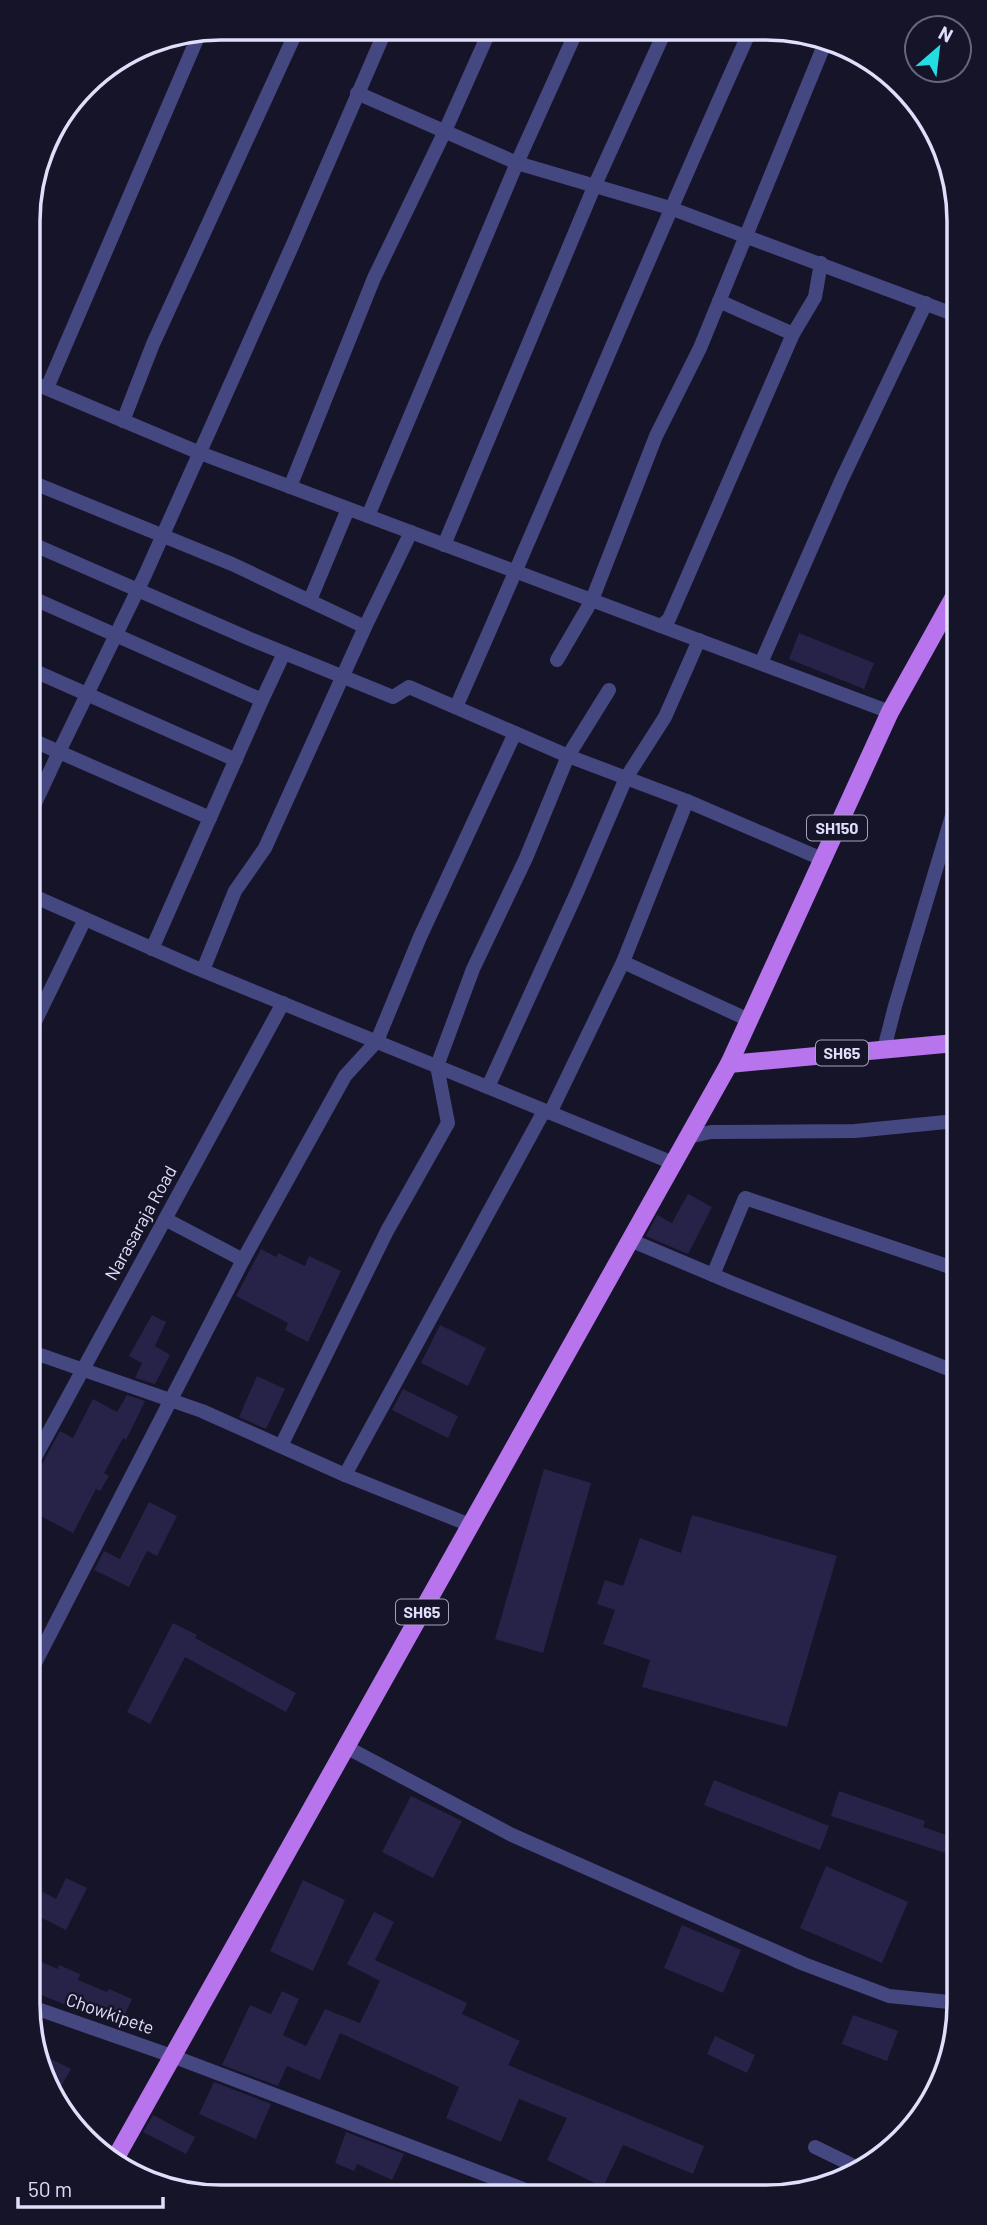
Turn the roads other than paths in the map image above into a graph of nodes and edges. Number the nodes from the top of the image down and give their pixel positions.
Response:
1 (572, 40) edge
2 (661, 40) edge
3 (746, 40) edge
4 (293, 41) edge
5 (381, 41) edge
6 (485, 41) edge
7 (195, 43) edge
8 (822, 50) edge
9 (357, 93) junction
10 (445, 131) junction
11 (517, 163) junction
12 (594, 187) junction
13 (670, 208) junction
14 (745, 236) junction
15 (821, 263) junction
16 (719, 301) junction
17 (926, 303) junction
18 (947, 312) edge
19 (793, 334) junction
20 (41, 386) edge
21 (47, 388) junction
22 (123, 421) junction
23 (200, 453) junction
24 (41, 486) edge
25 (289, 487) junction
26 (348, 509) junction
27 (368, 516) junction
28 (411, 532) junction
29 (162, 536) junction
30 (443, 545) junction
31 (41, 548) edge
32 (516, 572) junction
33 (137, 590) junction
34 (310, 600) junction
35 (592, 600) junction
36 (41, 602) edge
37 (947, 610) edge
38 (661, 626) junction
39 (365, 627) junction
40 (116, 634) junction
41 (699, 640) junction
42 (284, 653) junction
43 (557, 660) dead end
44 (761, 663) junction
45 (41, 674) edge
46 (342, 677) junction
47 (609, 690) dead end
48 (86, 696) junction
49 (262, 700) junction
50 (456, 707) junction
51 (890, 712) junction
52 (515, 733) junction
53 (41, 744) edge
54 (59, 752) junction
55 (568, 756) junction
56 (236, 760) junction
57 (626, 778) junction
58 (41, 791) edge
59 (687, 801) junction
60 (210, 818) junction
61 (947, 834) edge
62 (822, 859) junction
63 (41, 899) edge
64 (85, 919) junction
65 (152, 948) junction
66 (623, 962) junction
67 (203, 970) junction
68 (283, 1003) junction
69 (41, 1010) edge
70 (749, 1020) junction
71 (377, 1041) junction
72 (947, 1043) edge
73 (884, 1049) junction
74 (729, 1064) junction
75 (437, 1066) junction
76 (488, 1087) junction
77 (547, 1112) junction
78 (946, 1122) edge
79 (688, 1137) junction
80 (673, 1163) junction
81 (165, 1219) junction
82 (630, 1240) junction
83 (243, 1261) junction
84 (946, 1266) edge
85 (713, 1275) junction
86 (40, 1355) edge
87 (946, 1368) edge
88 (83, 1369) junction
89 (171, 1400) junction
90 (281, 1446) junction
91 (40, 1448) edge
92 (345, 1475) junction
93 (470, 1525) junction
94 (40, 1653) edge
95 (346, 1746) junction
96 (946, 2002) edge
97 (41, 2010) edge
98 (172, 2056) junction
99 (815, 2147) dead end
100 (119, 2152) edge
101 (850, 2164) edge
102 (513, 2185) edge

1 - 11 street
2 - 12 street
3 - 13 street
4 - 22 street
5 - 9 street
6 - 10 street
7 - 21 street
8 - 14 street
9 - 10 street
9 - 23 street
10 - 11 street
10 - 25 street
11 - 12 street
11 - 27 street
12 - 13 street
12 - 30 street
13 - 14 street
13 - 32 street
14 - 15 street
14 - 16 street
15 - 17 street
15 - 19 street
16 - 19 street
16 - 35 street
17 - 18 street
17 - 44 street
19 - 38 street
20 - 21 street
21 - 22 street
22 - 23 street
23 - 25 street
23 - 29 street
24 - 29 street
25 - 26 street
26 - 27 street
26 - 34 street
27 - 28 street
28 - 30 street
28 - 39 street
29 - 33 street
29 - 34 street
30 - 32 street
31 - 33 street
32 - 35 street
32 - 50 street
33 - 40 street
33 - 42 street
34 - 39 street
35 - 38 street
35 - 43 street
36 - 40 street
37 - 51 main road, SH150
38 - 41 street
39 - 46 street
40 - 48 street
40 - 49 street
41 - 44 street
41 - 57 street
42 - 46 street
42 - 49 street
44 - 51 street
45 - 48 street
46 - 50 street
46 - 67 street
47 - 55 street
48 - 54 street
48 - 56 street
49 - 56 street
50 - 52 street
51 - 62 main road, SH150
52 - 55 street
52 - 71 street
53 - 54 street
54 - 58 street
54 - 60 street
55 - 57 street
55 - 75 street
56 - 60 street
57 - 59 street
57 - 76 street
59 - 62 street
59 - 66 street
60 - 65 street
61 - 73 street
62 - 70 main road, SH150
63 - 64 street
64 - 65 street
64 - 69 street
65 - 67 street
66 - 70 street
66 - 77 street
67 - 68 street
68 - 71 street
68 - 81 street, Narasaraja Road
70 - 74 main road, SH150
71 - 75 street
71 - 83 street
72 - 73 main road, SH65
73 - 74 main road, SH65
74 - 79 main road, SH65
75 - 76 street
75 - 90 street
76 - 77 street
77 - 80 street
77 - 92 street
78 - 79 street
79 - 80 main road, SH65
80 - 82 main road, SH65
81 - 83 street
81 - 88 street, Narasaraja Road
82 - 85 street
82 - 93 main road, SH65
83 - 89 street
84 - 85 street
85 - 87 street
86 - 88 street
88 - 89 street
88 - 91 street, Narasaraja Road
89 - 90 street
89 - 94 street
90 - 92 street
92 - 93 street
93 - 95 main road, SH65
95 - 96 street
95 - 98 main road, SH65
97 - 98 street, Chowkipete
98 - 100 main road, SH65
98 - 102 street, Chowkipete
99 - 101 street

